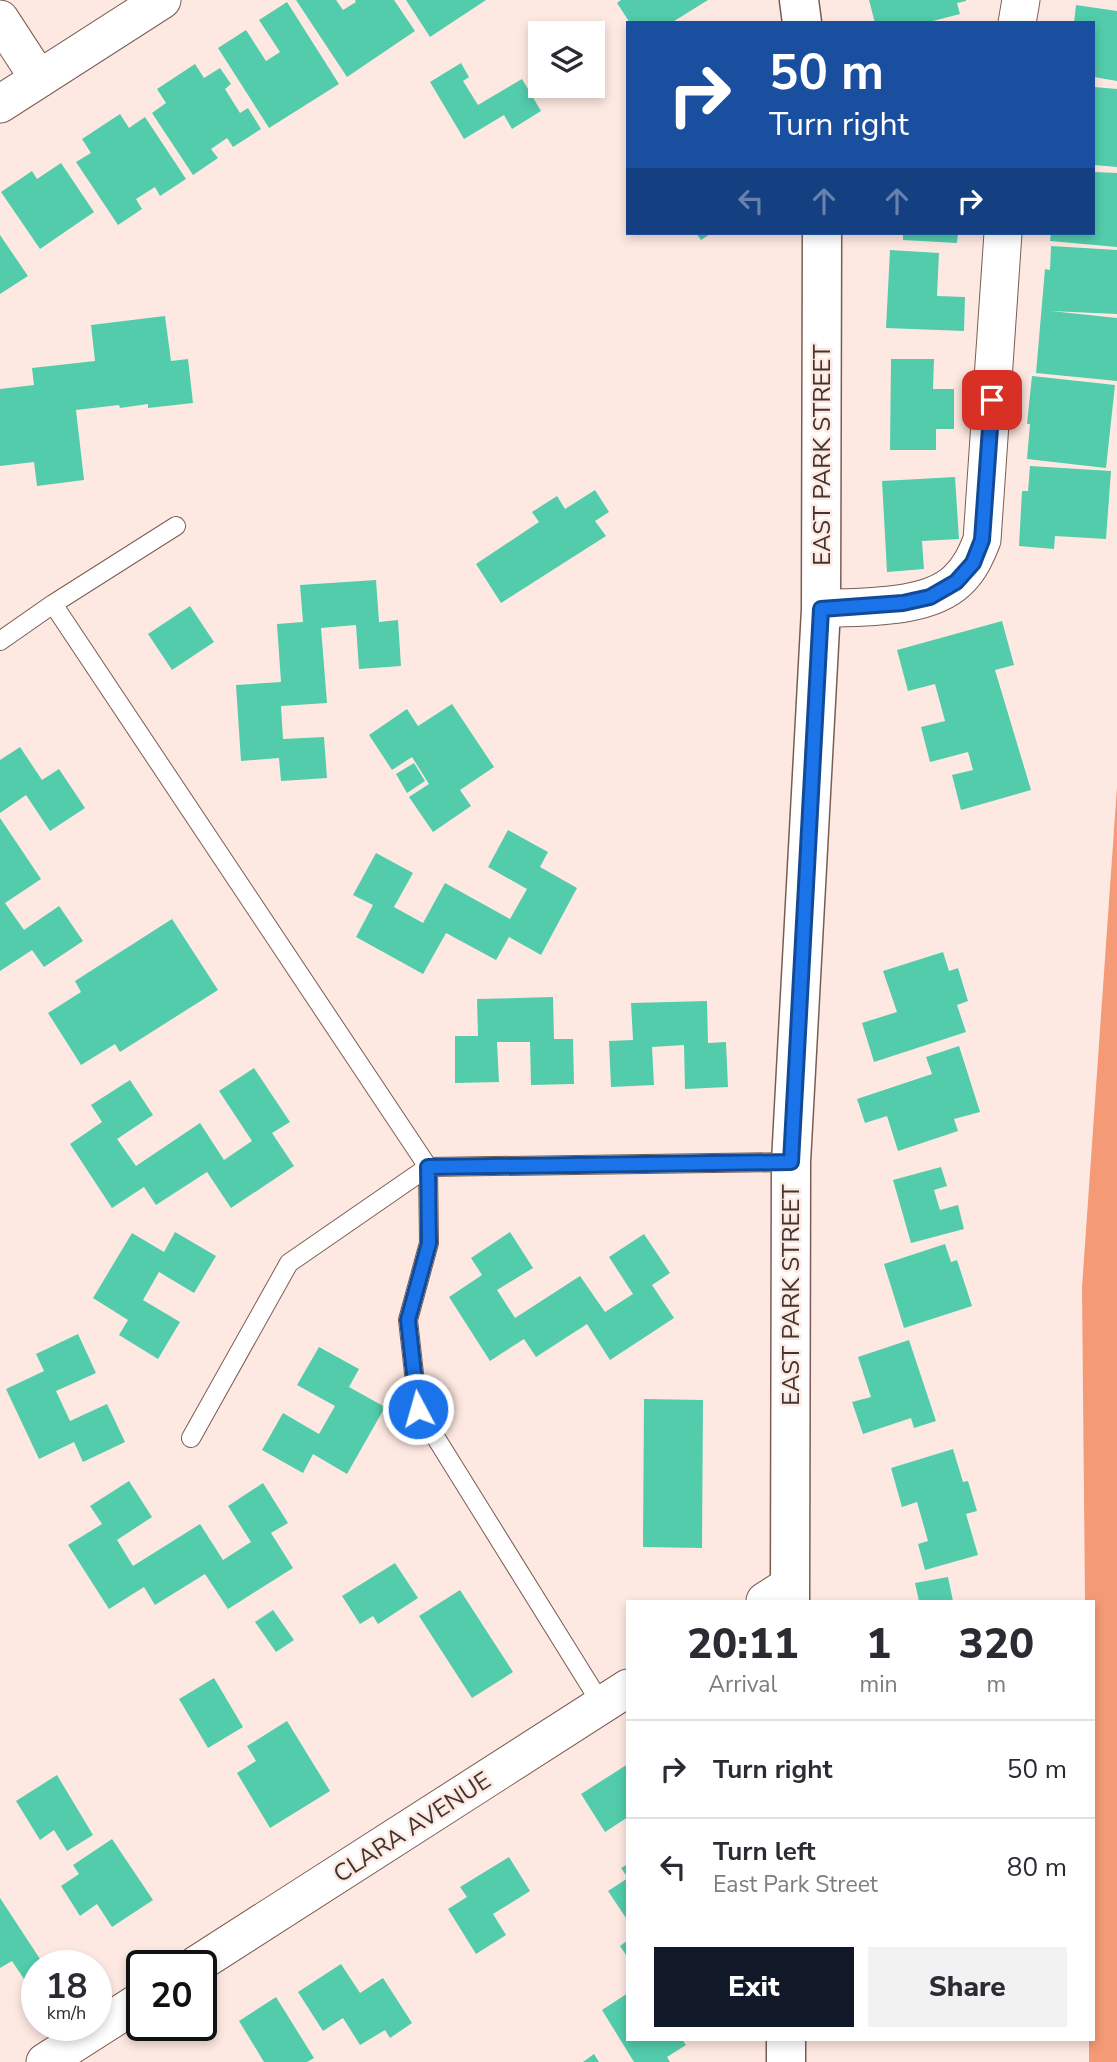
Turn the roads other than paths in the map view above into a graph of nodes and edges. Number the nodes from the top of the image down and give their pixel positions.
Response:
1 (162, 0) edge
2 (799, 0) edge
3 (0, 19) edge
4 (802, 21) edge
5 (39, 79) junction
6 (0, 104) edge
7 (822, 235) edge
8 (1003, 235) edge
9 (176, 526) dead end
10 (53, 604) junction
11 (821, 609) junction
12 (0, 641) edge
13 (791, 1162) junction
14 (428, 1167) junction
15 (191, 1438) dead end
16 (781, 1596) edge
17 (615, 1696) edge
18 (217, 1952) edge
19 (126, 2010) edge
20 (786, 2041) edge
21 (45, 2062) edge
22 (786, 2062) edge

1 - 5 street
2 - 4 street
3 - 5 street
5 - 6 street
7 - 11 street, EAST PARK STREET
8 - 11 street
9 - 10 lane
10 - 12 lane
10 - 14 lane
11 - 13 street, EAST PARK STREET
13 - 14 lane
13 - 16 street, EAST PARK STREET
14 - 15 lane
14 - 17 lane
17 - 18 street, CLARA AVENUE
19 - 21 street
20 - 22 street

